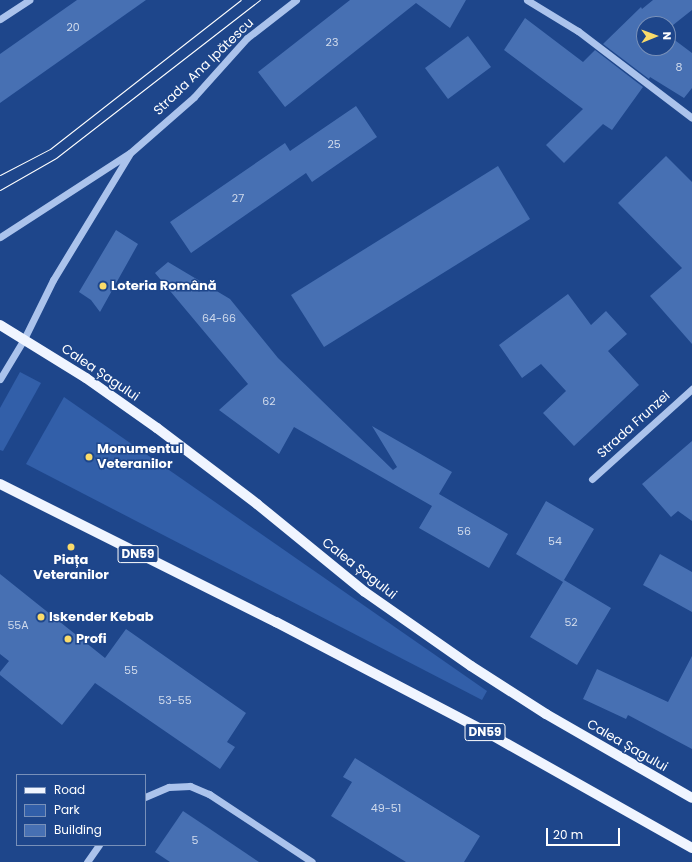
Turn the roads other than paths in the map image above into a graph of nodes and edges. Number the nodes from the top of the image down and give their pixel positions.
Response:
1 (29, 0) edge
2 (296, 0) edge
3 (527, 0) edge
4 (0, 19) edge
5 (692, 118) edge
6 (130, 153) junction
7 (0, 237) edge
8 (0, 325) edge
9 (24, 339) junction
10 (0, 379) edge
11 (692, 389) edge
12 (592, 480) dead end
13 (0, 484) edge
14 (146, 797) edge
15 (692, 798) edge
16 (98, 846) edge
17 (692, 848) edge
18 (87, 862) edge
19 (312, 862) edge

1 - 4 street
2 - 6 street, Strada Ana Ipătescu
3 - 5 street
6 - 7 street, Strada Ana Ipătescu
6 - 9 street, Strada Ana Ipătescu
8 - 9 main road
9 - 10 street
9 - 15 main road, Calea Șagului
11 - 12 street, Strada Frunzei
13 - 17 main road, DN59
14 - 19 street
16 - 18 street

